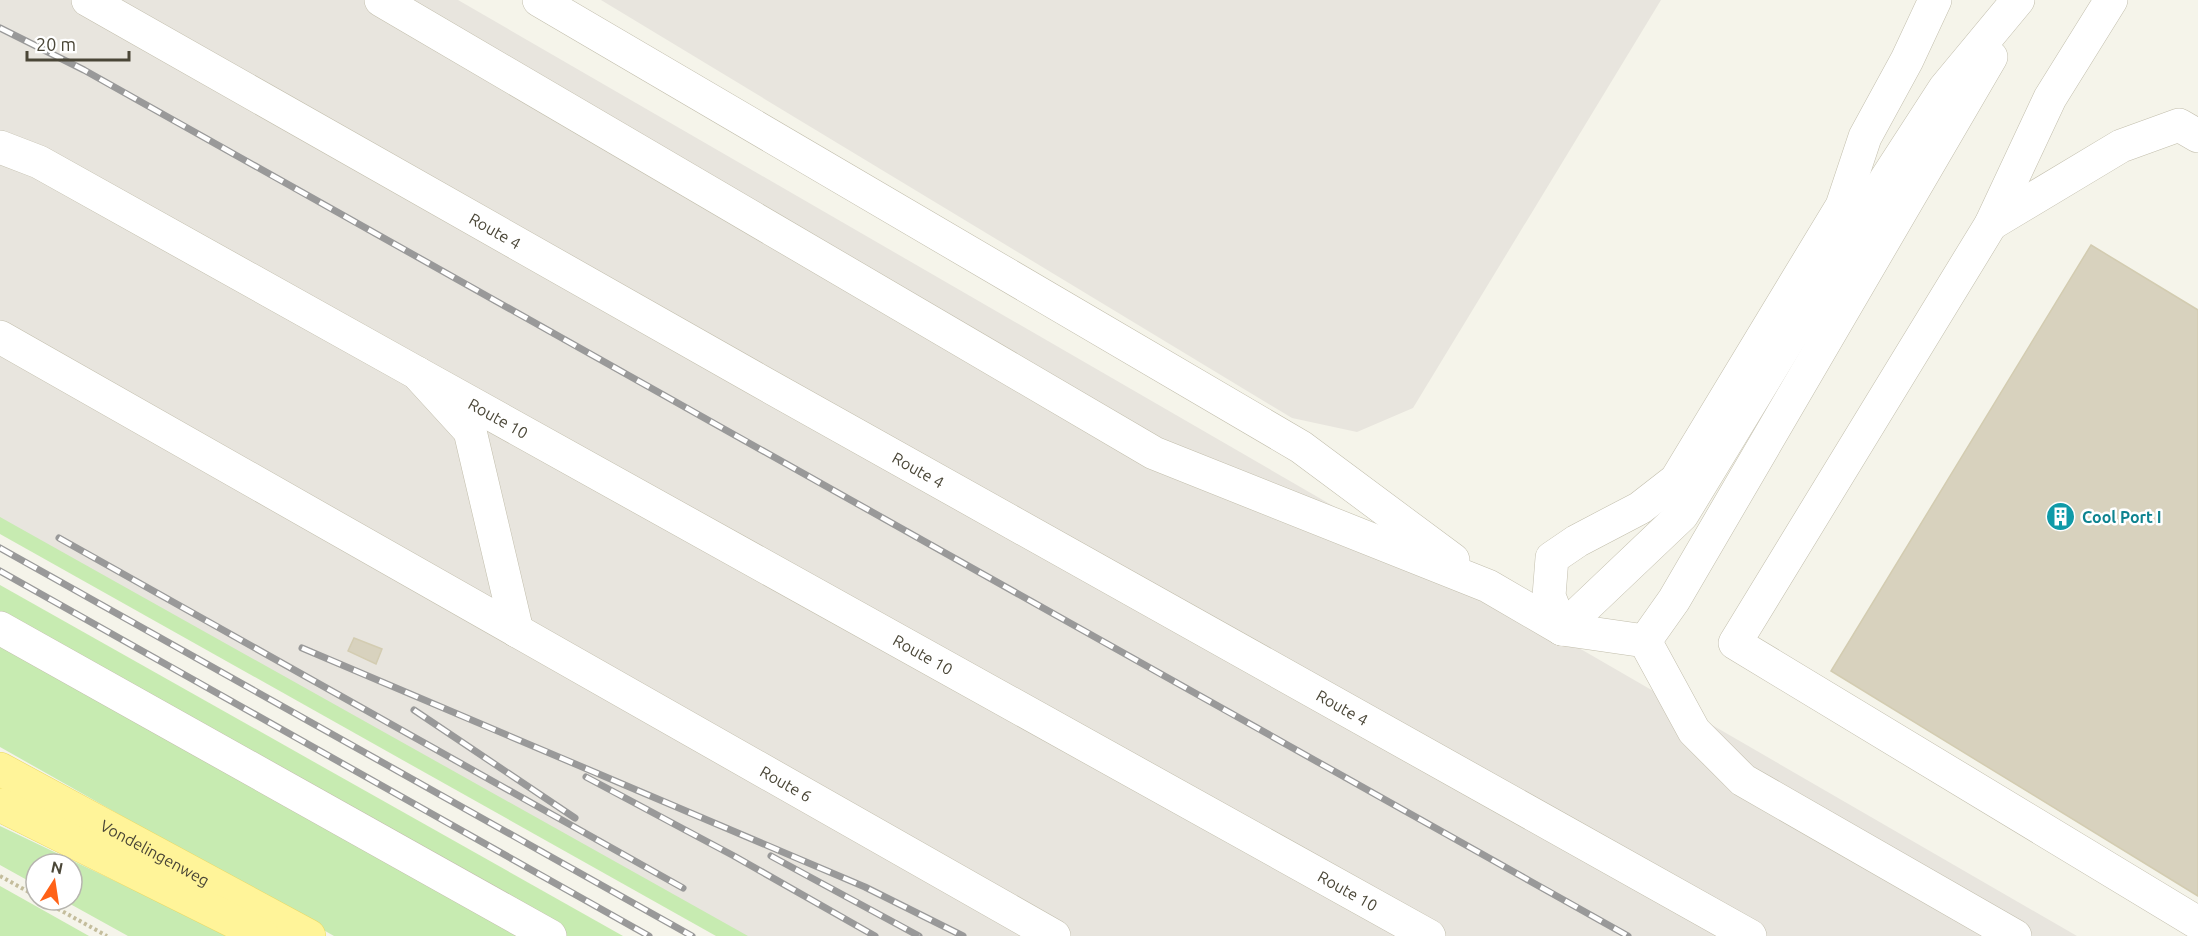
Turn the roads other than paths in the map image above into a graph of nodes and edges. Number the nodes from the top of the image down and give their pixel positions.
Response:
1 (88, 0) edge
2 (381, 0) edge
3 (539, 0) edge
4 (1935, 0) edge
5 (2018, 0) edge
6 (2023, 0) edge
7 (2111, 0) edge
8 (2198, 136) edge
9 (0, 147) edge
10 (1991, 224) junction
11 (0, 338) edge
12 (417, 373) junction
13 (1488, 586) junction
14 (0, 628) edge
15 (1562, 629) junction
16 (517, 631) junction
17 (1645, 641) junction
18 (0, 769) edge
19 (0, 805) edge
20 (2198, 923) edge
21 (263, 936) edge
22 (309, 936) edge
23 (550, 936) edge
24 (1054, 936) edge
25 (1429, 936) edge
26 (1750, 936) edge
27 (2015, 936) edge

1 - 26 lane, Route 4
2 - 13 lane
3 - 13 lane
4 - 15 lane
5 - 15 lane
6 - 17 lane
7 - 10 lane
8 - 10 lane
9 - 12 lane, Route 10
10 - 20 lane
11 - 16 lane, Route 6
12 - 16 lane
12 - 25 lane, Route 10
13 - 15 lane
14 - 23 lane
15 - 17 lane
16 - 24 lane, Route 6
17 - 27 lane
18 - 22 main road, Vondelingenweg
19 - 21 main road, Vondelingenweg

